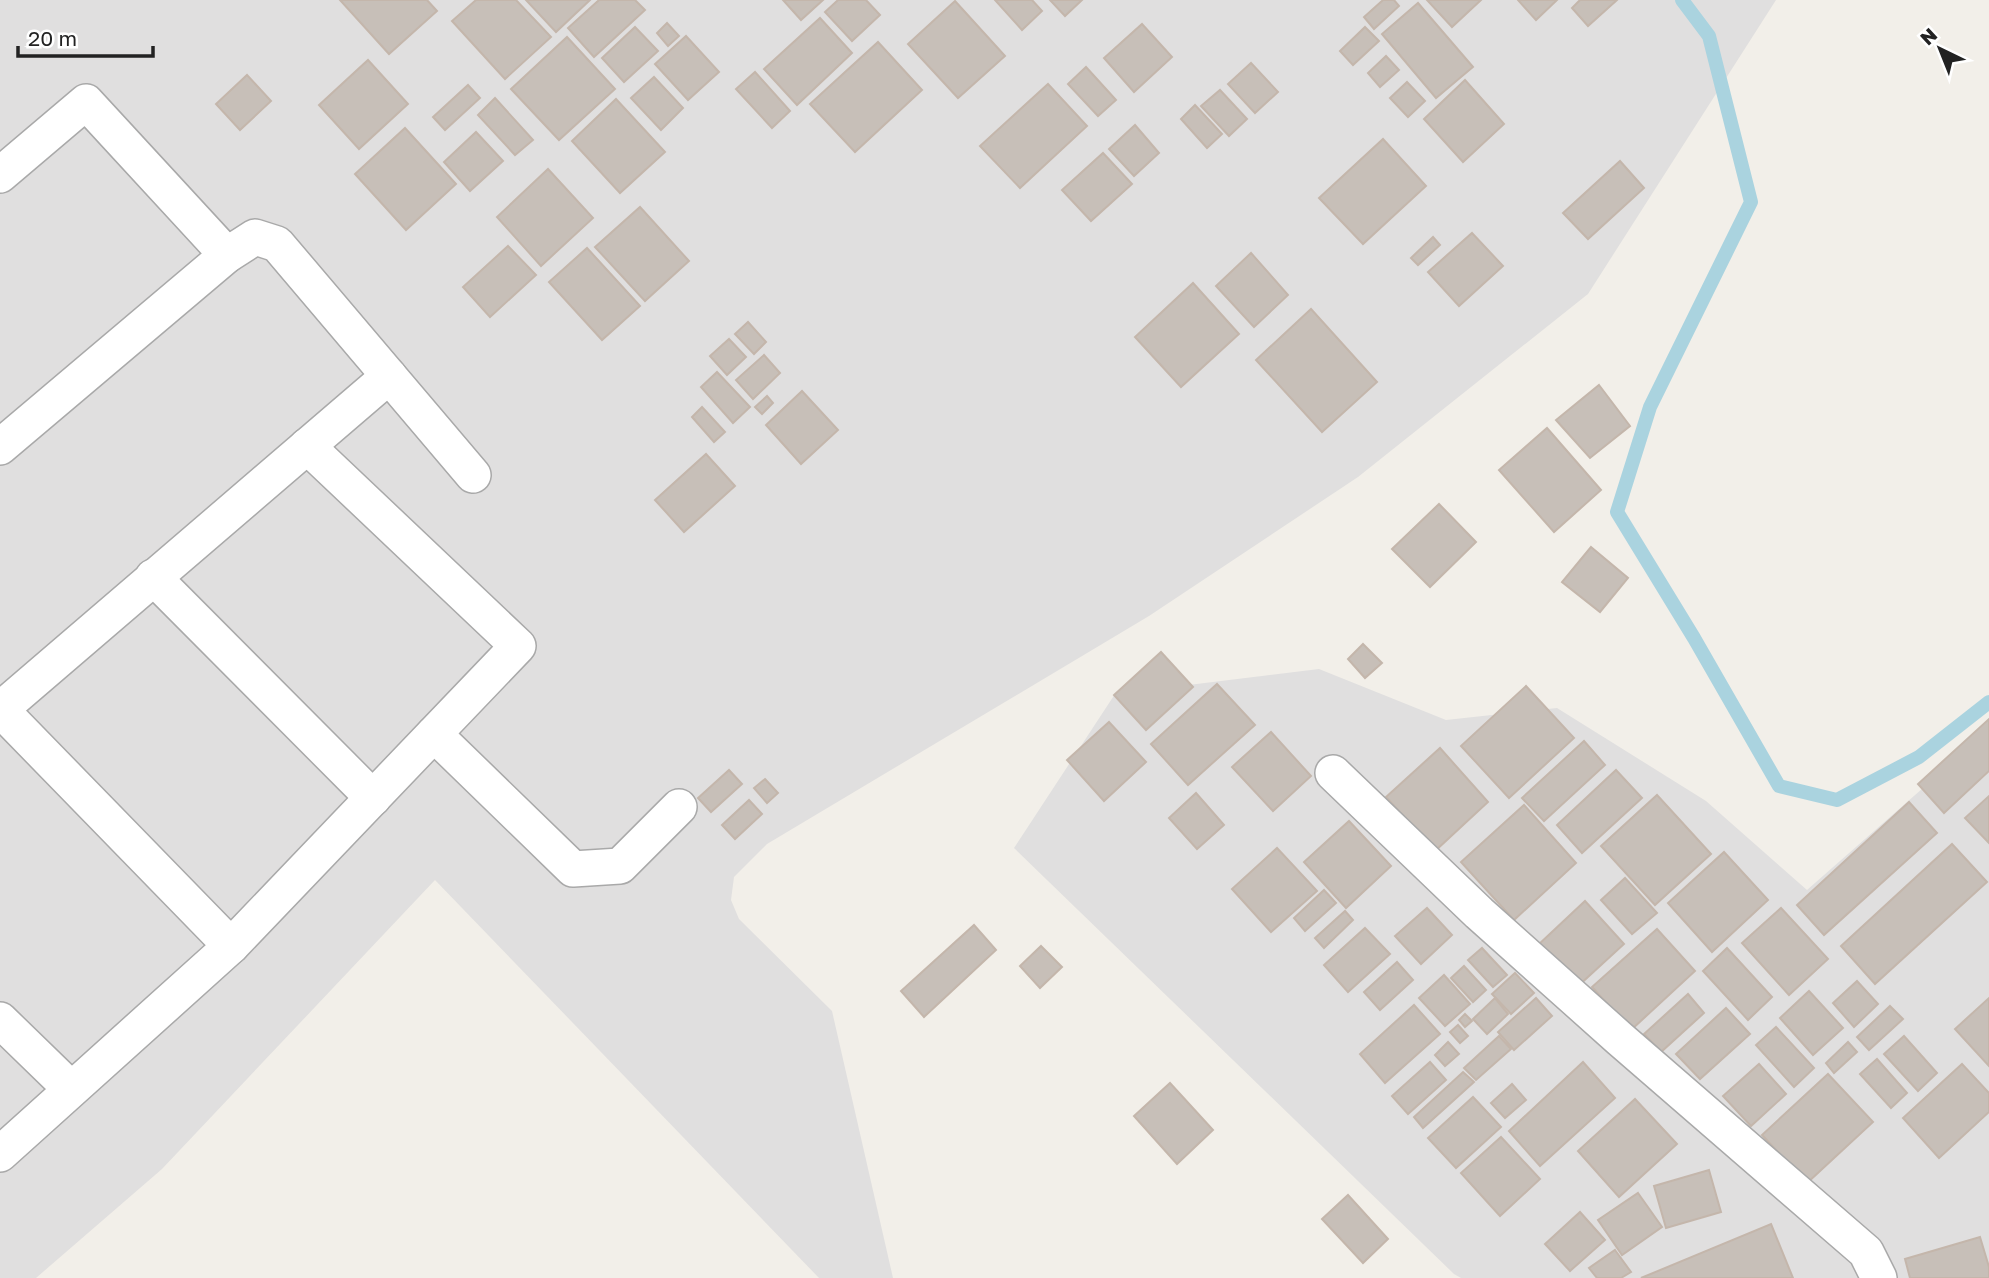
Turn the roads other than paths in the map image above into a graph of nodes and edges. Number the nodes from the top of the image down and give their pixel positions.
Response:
1 (0, 174) edge
2 (227, 255) junction
3 (389, 376) junction
4 (307, 446) junction
5 (0, 447) edge
6 (473, 475) dead end
7 (153, 577) junction
8 (0, 709) edge
9 (434, 734) junction
10 (1333, 773) dead end
11 (373, 798) junction
12 (679, 807) dead end
13 (231, 946) junction
14 (0, 1020) edge
15 (71, 1089) junction
16 (0, 1154) edge
17 (1879, 1278) edge

1 - 2 street
2 - 3 street
2 - 5 street
3 - 4 street
3 - 6 street
4 - 7 street
4 - 9 street
7 - 8 street
7 - 11 street
8 - 13 street
9 - 11 street
9 - 12 street
10 - 17 street
11 - 13 street
13 - 15 street
14 - 15 street
15 - 16 street

